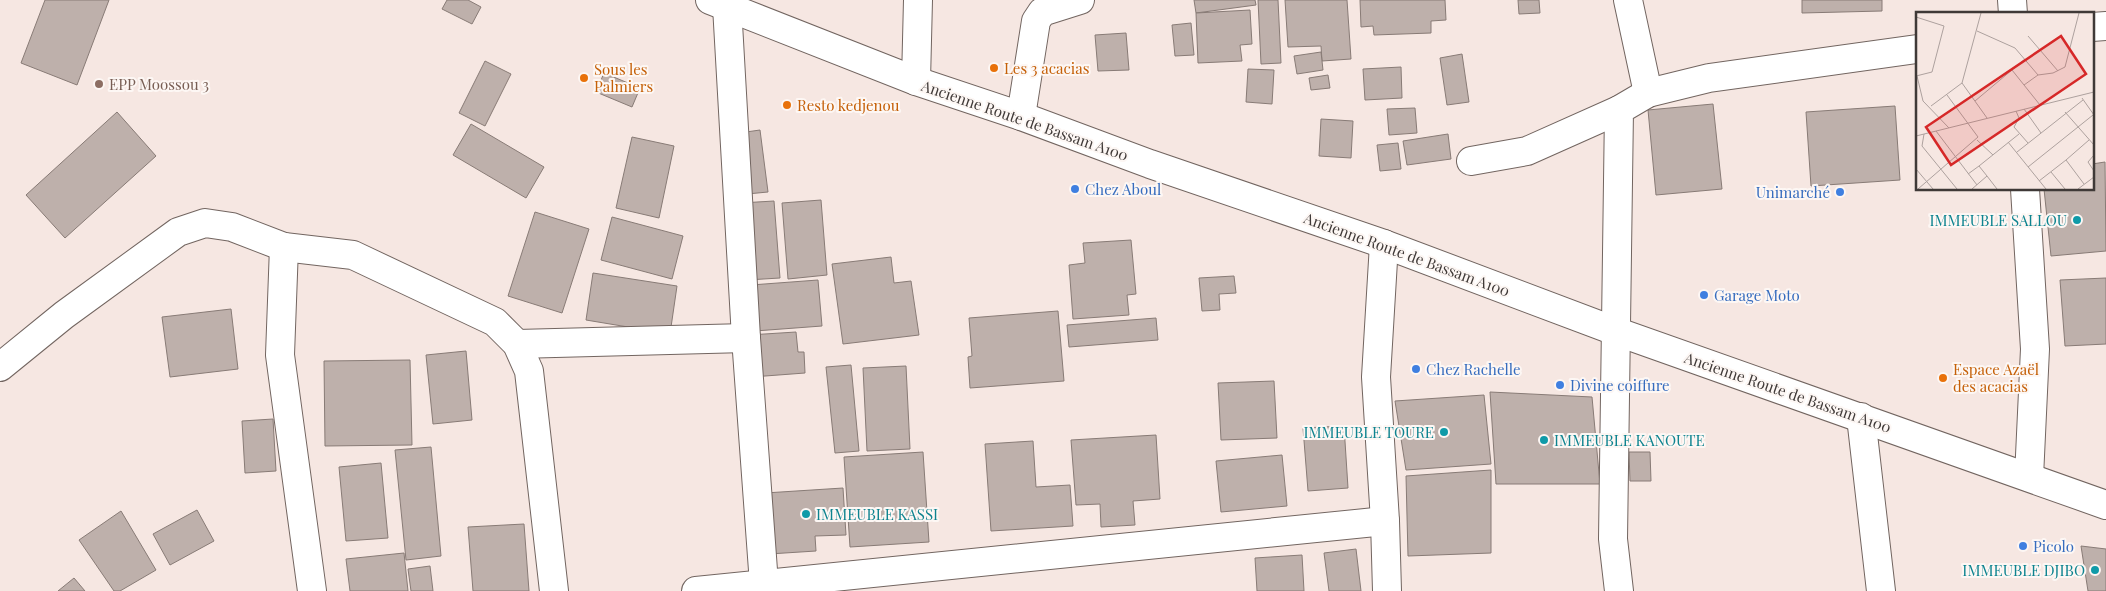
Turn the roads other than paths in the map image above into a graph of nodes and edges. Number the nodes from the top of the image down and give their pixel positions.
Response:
1 (918, 0) edge
2 (1080, 0) edge
3 (1628, 0) edge
4 (718, 3) edge
5 (1916, 49) edge
6 (916, 81) junction
7 (1648, 93) junction
8 (1620, 110) junction
9 (1021, 116) junction
10 (1471, 161) dead end
11 (2025, 190) edge
12 (1384, 244) junction
13 (284, 247) junction
14 (1615, 330) junction
15 (746, 338) junction
16 (517, 344) junction
17 (0, 368) edge
18 (1861, 417) junction
19 (2029, 477) junction
20 (2106, 505) edge
21 (1385, 521) junction
22 (764, 584) junction
23 (312, 591) edge
24 (554, 591) edge
25 (696, 591) edge
26 (1387, 591) edge
27 (1619, 591) edge
28 (1881, 591) edge

1 - 6 street
2 - 9 street
3 - 7 street
4 - 6 street, Ancienne Route de Bassam A100
4 - 15 street
5 - 7 street
6 - 9 street, Ancienne Route de Bassam A100
7 - 8 street
8 - 10 street
8 - 14 street
9 - 12 street, Ancienne Route de Bassam A100
11 - 19 street
12 - 14 street, Ancienne Route de Bassam A100
12 - 21 street
13 - 16 street
13 - 17 street
13 - 23 street
14 - 18 street, Ancienne Route de Bassam A100
14 - 27 street
15 - 16 street
15 - 22 street
16 - 24 street
18 - 19 street, Ancienne Route de Bassam A100
18 - 28 street
19 - 20 street, Ancienne Route de Bassam A100
21 - 22 street
21 - 26 street
22 - 25 street

